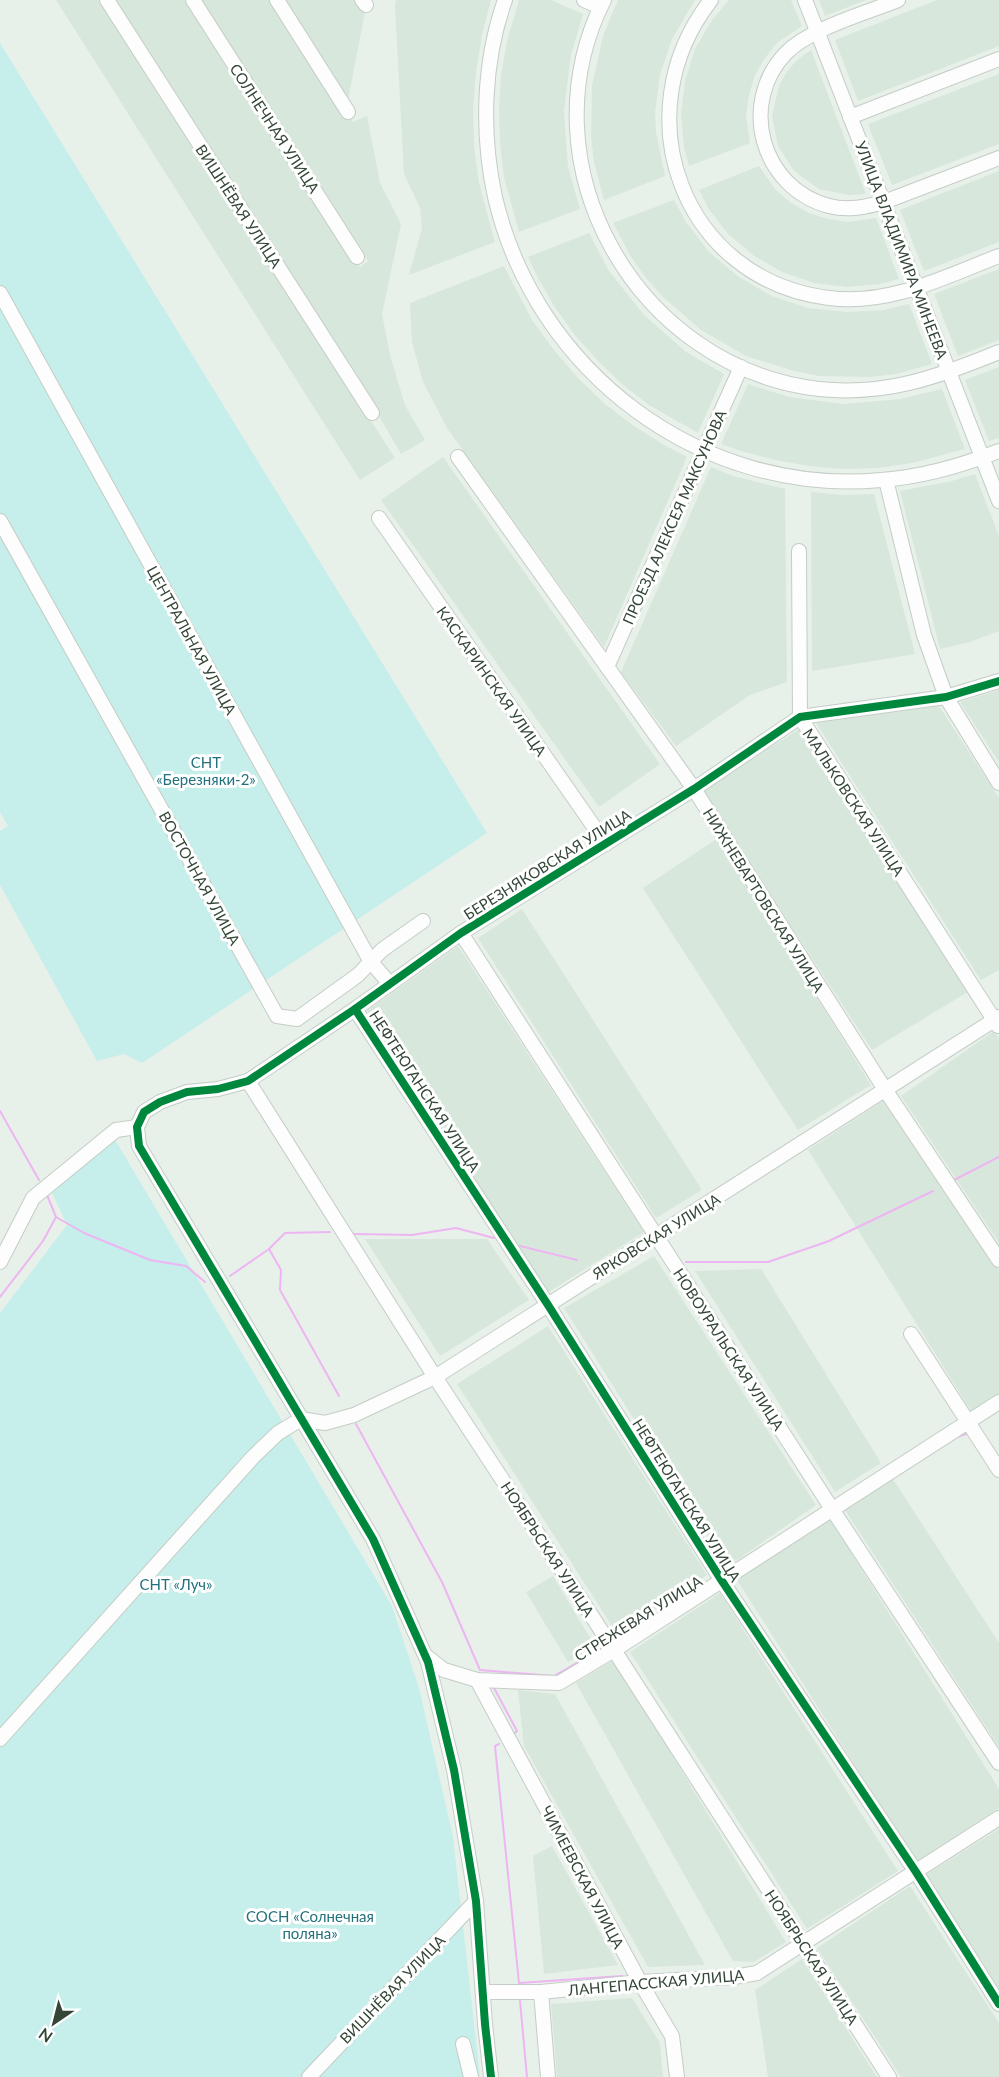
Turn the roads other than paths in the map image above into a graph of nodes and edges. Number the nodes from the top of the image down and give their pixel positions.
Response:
1 (107, 0) edge
2 (193, 0) edge
3 (277, 0) edge
4 (505, 0) edge
5 (584, 0) edge
6 (711, 0) edge
7 (805, 0) edge
8 (898, 0) edge
9 (602, 4) edge
10 (818, 32) junction
11 (999, 59) edge
12 (348, 112) dead end
13 (850, 117) junction
14 (999, 158) edge
15 (884, 202) junction
16 (999, 256) edge
17 (357, 257) dead end
18 (917, 287) junction
19 (0, 293) edge
20 (999, 352) edge
21 (741, 367) junction
22 (950, 372) junction
23 (372, 412) dead end
24 (704, 451) junction
25 (999, 451) edge
26 (458, 457) dead end
27 (983, 457) junction
28 (886, 480) junction
29 (999, 501) edge
30 (379, 518) dead end
31 (0, 521) edge
32 (799, 551) dead end
33 (607, 667) junction
34 (999, 681) edge
35 (946, 697) junction
36 (800, 717) junction
37 (999, 783) edge
38 (694, 789) junction
39 (606, 844) junction
40 (423, 921) dead end
41 (461, 933) junction
42 (371, 962) junction
43 (390, 984) junction
44 (355, 1009) junction
45 (997, 1022) edge
46 (248, 1081) junction
47 (885, 1091) junction
48 (137, 1127) junction
49 (657, 1236) junction
50 (999, 1260) edge
51 (0, 1262) edge
52 (548, 1305) junction
53 (911, 1334) dead end
54 (435, 1377) junction
55 (999, 1402) edge
56 (301, 1419) junction
57 (968, 1422) junction
58 (999, 1470) edge
59 (832, 1509) junction
60 (722, 1581) junction
61 (614, 1650) junction
62 (426, 1656) junction
63 (477, 1680) junction
64 (0, 1739) edge
65 (999, 1763) edge
66 (999, 1818) edge
67 (915, 1872) junction
68 (476, 1901) junction
69 (804, 1944) junction
70 (640, 1982) junction
71 (484, 1992) junction
72 (541, 1992) junction
73 (999, 2004) edge
74 (463, 2044) dead end
75 (309, 2077) edge
76 (471, 2077) edge
77 (491, 2077) edge
78 (548, 2077) edge
79 (677, 2077) edge
80 (889, 2077) edge

1 - 23 street, ВИШНЁВАЯ УЛИЦА
2 - 17 street, СОЛНЕЧНАЯ УЛИЦА
3 - 12 street
4 - 24 street
5 - 9 street
6 - 18 street
7 - 10 street, УЛИЦА ВЛАДИМИРА МИНЕЕВА
8 - 10 street
9 - 21 street
10 - 13 street, УЛИЦА ВЛАДИМИРА МИНЕЕВА
10 - 15 street
11 - 13 street
13 - 15 street, УЛИЦА ВЛАДИМИРА МИНЕЕВА
14 - 15 street
15 - 18 street, УЛИЦА ВЛАДИМИРА МИНЕЕВА
16 - 18 street
18 - 22 street, УЛИЦА ВЛАДИМИРА МИНЕЕВА
19 - 42 street, ЦЕНТРАЛЬНАЯ УЛИЦА
20 - 22 street
21 - 22 street
21 - 24 street, ПРОЕЗД АЛЕКСЕЯ МАКСУНОВА
22 - 27 street, УЛИЦА ВЛАДИМИРА МИНЕЕВА
24 - 28 street
24 - 33 street, ПРОЕЗД АЛЕКСЕЯ МАКСУНОВА
25 - 27 street
26 - 33 street, НИЖНЕВАРТОВСКАЯ УЛИЦА
27 - 28 street
27 - 29 street, УЛИЦА ВЛАДИМИРА МИНЕЕВА
28 - 35 street
30 - 39 street, КАСКАРИНСКАЯ УЛИЦА
31 - 42 street, ВОСТОЧНАЯ УЛИЦА
32 - 36 street, МАЛЬКОВСКАЯ УЛИЦА
33 - 38 street, НИЖНЕВАРТОВСКАЯ УЛИЦА
34 - 35 street, БЕРЕЗНЯКОВСКАЯ УЛИЦА
35 - 36 street, БЕРЕЗНЯКОВСКАЯ УЛИЦА
35 - 37 street
36 - 38 street, БЕРЕЗНЯКОВСКАЯ УЛИЦА
36 - 45 street, МАЛЬКОВСКАЯ УЛИЦА
38 - 39 street, БЕРЕЗНЯКОВСКАЯ УЛИЦА
38 - 47 street, НИЖНЕВАРТОВСКАЯ УЛИЦА
39 - 41 street, БЕРЕЗНЯКОВСКАЯ УЛИЦА
40 - 42 street, ВОСТОЧНАЯ УЛИЦА
41 - 43 street, БЕРЕЗНЯКОВСКАЯ УЛИЦА
41 - 49 street, НОВОУРАЛЬСКАЯ УЛИЦА
42 - 43 street, ЦЕНТРАЛЬНАЯ УЛИЦА
43 - 44 street, БЕРЕЗНЯКОВСКАЯ УЛИЦА
44 - 46 street, БЕРЕЗНЯКОВСКАЯ УЛИЦА
44 - 52 street, НЕФТЕЮГАНСКАЯ УЛИЦА
45 - 47 street, ЯРКОВСКАЯ УЛИЦА
46 - 48 street, БЕРЕЗНЯКОВСКАЯ УЛИЦА
46 - 54 street, НОЯБРЬСКАЯ УЛИЦА
47 - 49 street, ЯРКОВСКАЯ УЛИЦА
47 - 50 street, НИЖНЕВАРТОВСКАЯ УЛИЦА
48 - 51 street
48 - 56 street
49 - 52 street, ЯРКОВСКАЯ УЛИЦА
49 - 59 street, НОВОУРАЛЬСКАЯ УЛИЦА
52 - 54 street, ЯРКОВСКАЯ УЛИЦА
52 - 60 street, НЕФТЕЮГАНСКАЯ УЛИЦА
53 - 57 street
54 - 56 street, ЯРКОВСКАЯ УЛИЦА
54 - 61 street, НОЯБРЬСКАЯ УЛИЦА
55 - 57 street, СТРЕЖЕВАЯ УЛИЦА
56 - 62 street
56 - 64 street
57 - 58 street
57 - 59 street, СТРЕЖЕВАЯ УЛИЦА
59 - 60 street, СТРЕЖЕВАЯ УЛИЦА
59 - 65 street, НОВОУРАЛЬСКАЯ УЛИЦА
60 - 61 street, СТРЕЖЕВАЯ УЛИЦА
60 - 67 street, НЕФТЕЮГАНСКАЯ УЛИЦА
61 - 63 street, СТРЕЖЕВАЯ УЛИЦА
61 - 69 street, НОЯБРЬСКАЯ УЛИЦА
62 - 63 street, СТРЕЖЕВАЯ УЛИЦА
62 - 68 street
63 - 70 street, ЧИМЕЕВСКАЯ УЛИЦА
66 - 67 street, ЛАНГЕПАССКАЯ УЛИЦА
67 - 69 street, ЛАНГЕПАССКАЯ УЛИЦА
67 - 73 street, НЕФТЕЮГАНСКАЯ УЛИЦА
68 - 71 street
68 - 75 street, ВИШНЁВАЯ УЛИЦА
69 - 70 street, ЛАНГЕПАССКАЯ УЛИЦА
69 - 80 street, НОЯБРЬСКАЯ УЛИЦА
70 - 72 street, ЛАНГЕПАССКАЯ УЛИЦА
70 - 79 street, ЧИМЕЕВСКАЯ УЛИЦА
71 - 72 street, ЛАНГЕПАССКАЯ УЛИЦА
71 - 77 street
72 - 78 street
74 - 76 street

